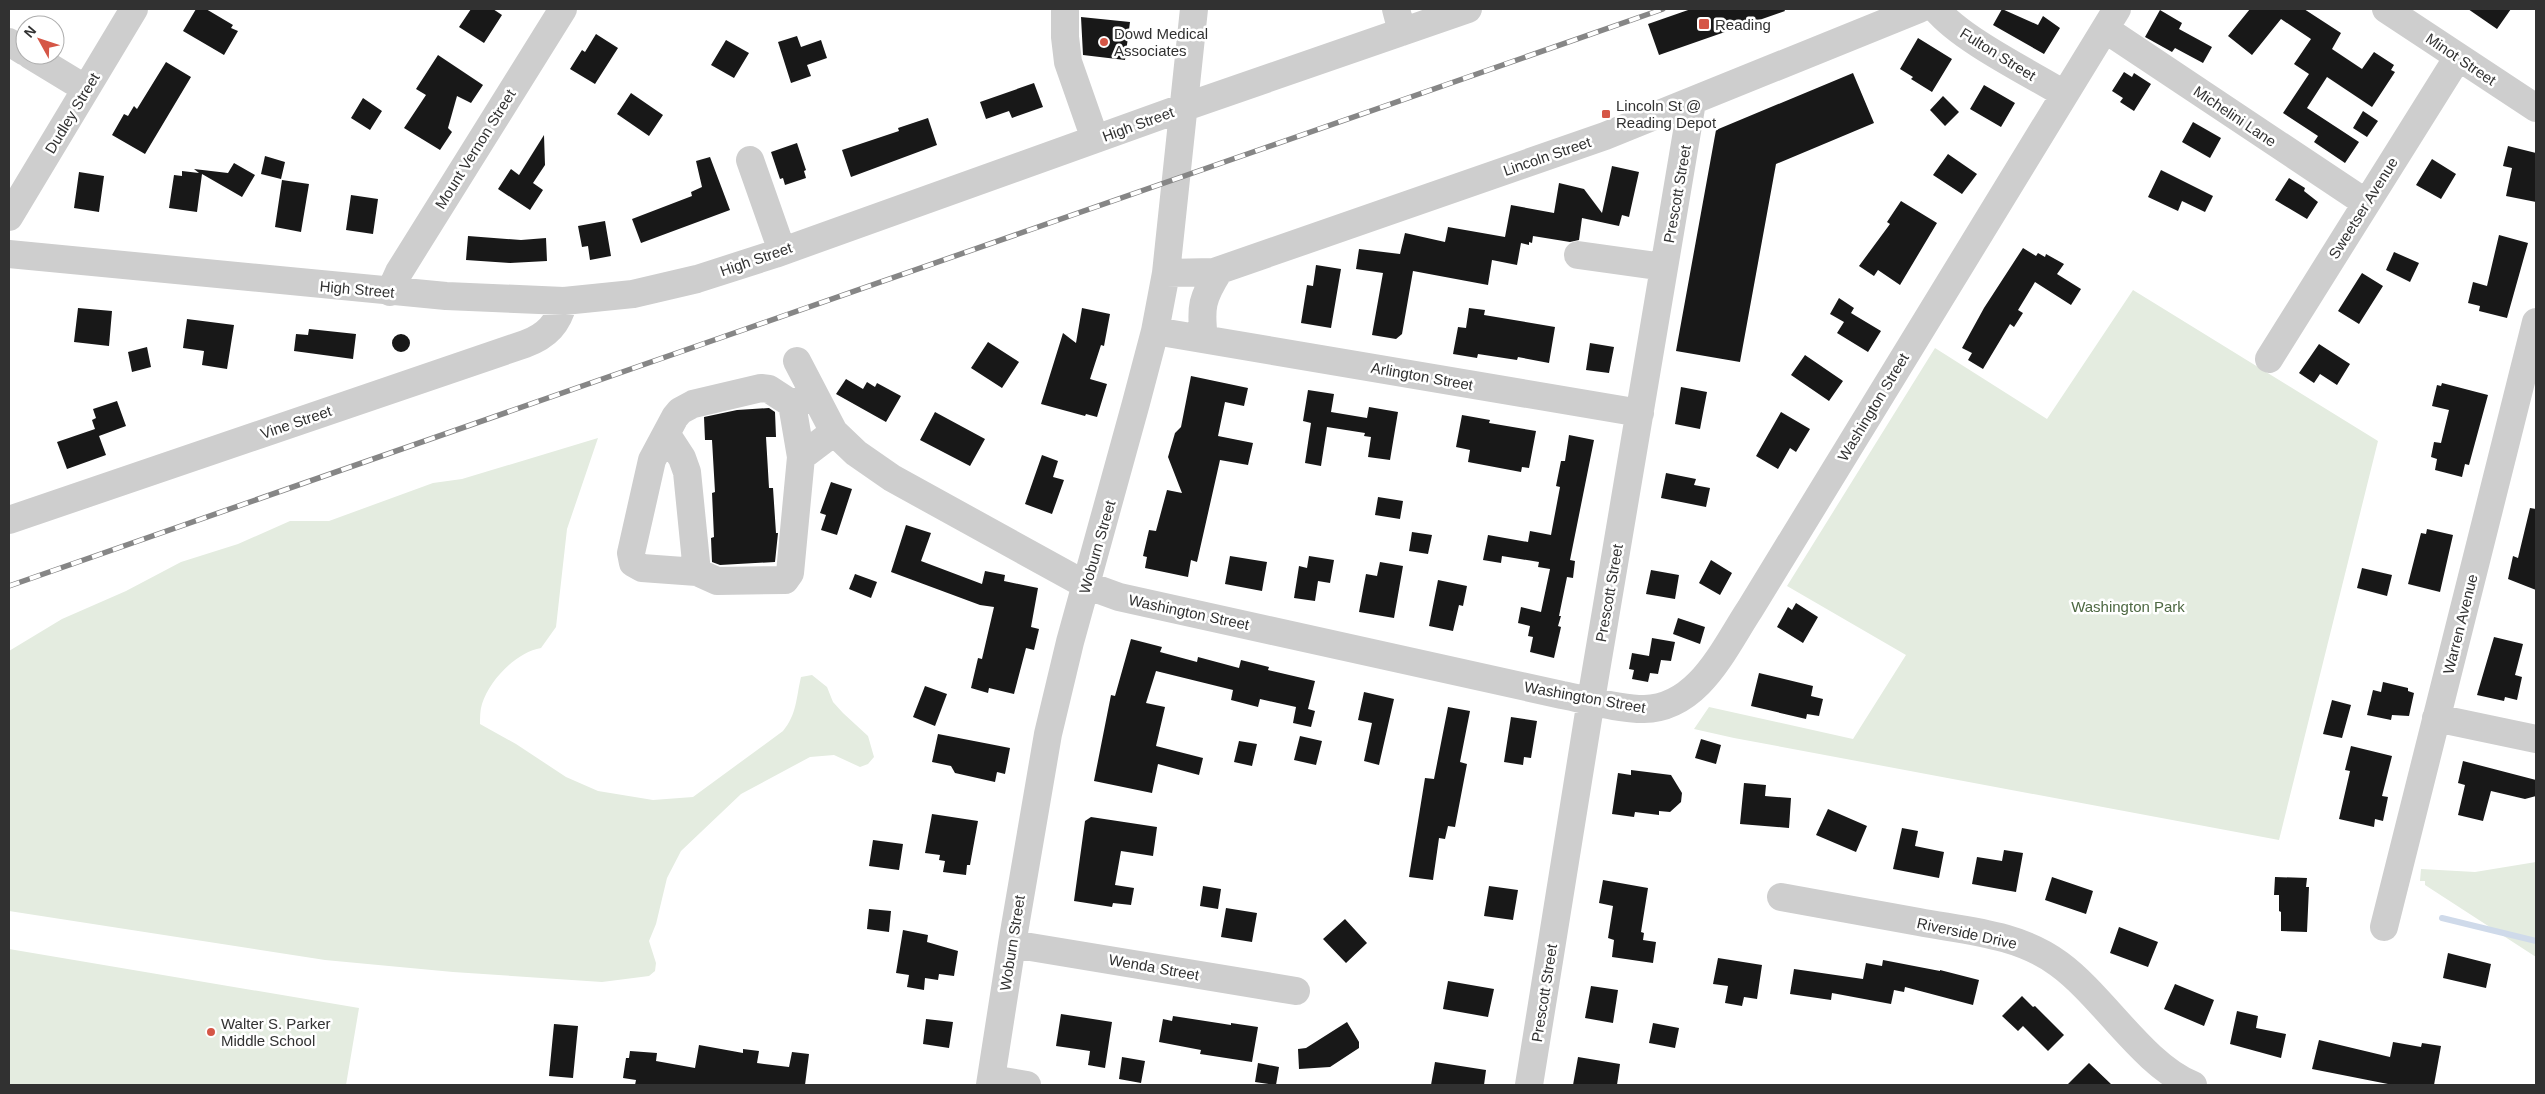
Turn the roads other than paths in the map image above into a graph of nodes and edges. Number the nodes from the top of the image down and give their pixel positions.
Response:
1 (134, 9) edge
2 (563, 9) edge
3 (1194, 9) edge
4 (1468, 9) edge
5 (1920, 9) edge
6 (1936, 9) edge
7 (2386, 9) edge
8 (1065, 11) dead end
9 (2111, 19) edge
10 (1399, 20) edge
11 (2458, 57) junction
12 (46, 65) edge
13 (86, 89) junction
14 (2064, 94) junction
15 (1692, 102) junction
16 (1182, 108) junction
17 (2536, 108) edge
18 (1095, 139) junction
19 (750, 160) dead end
20 (2366, 203) junction
21 (9, 218) edge
22 (782, 251) junction
23 (9, 254) edge
24 (1578, 255) dead end
25 (1664, 267) junction
26 (1219, 271) junction
27 (1166, 273) junction
28 (390, 292) junction
29 (564, 301) junction
30 (2536, 322) edge
31 (1155, 331) junction
32 (1204, 339) junction
33 (2269, 359) dead end
34 (797, 361) dead end
35 (803, 400) junction
36 (1640, 413) junction
37 (834, 432) junction
38 (667, 435) junction
39 (801, 457) junction
40 (9, 520) edge
41 (697, 572) junction
42 (1086, 585) junction
43 (1591, 700) junction
44 (2436, 718) junction
45 (2536, 740) edge
46 (1781, 897) dead end
47 (2384, 927) dead end
48 (1012, 944) junction
49 (1296, 991) dead end
50 (991, 1082) edge
51 (1027, 1085) edge
52 (1529, 1085) edge
53 (2193, 1085) edge

1 - 13 street, Dudley Street
2 - 28 street, Mount Vernon Street
3 - 16 street, Woburn Street
4 - 10 street, High Street
5 - 15 street, Lincoln Street
6 - 14 street, Fulton Street
7 - 11 street, Minot Street
8 - 18 street
9 - 14 street, Washington Street
9 - 20 street, Michelini Lane
10 - 16 street, High Street
11 - 17 street, Minot Street
11 - 20 street, Sweetser Avenue
12 - 13 street
13 - 21 street, Dudley Street
14 - 43 street, Washington Street
15 - 25 street, Prescott Street
15 - 26 street, Lincoln Street
16 - 18 street, High Street
16 - 27 street, Woburn Street
18 - 22 street, High Street
19 - 22 street
20 - 33 street, Sweetser Avenue
22 - 29 street, High Street
23 - 28 street, High Street
24 - 25 street
25 - 36 street, Prescott Street
26 - 27 street, Lincoln Street
26 - 32 street
27 - 31 street, Woburn Street
28 - 29 street, High Street
29 - 40 street, Vine Street
30 - 44 street, Warren Avenue
31 - 32 street, Arlington Street
31 - 42 street, Woburn Street
32 - 36 street, Arlington Street
34 - 35 street, Washington Street
35 - 37 street, Washington Street
35 - 38 street
35 - 39 street
36 - 43 street, Prescott Street
37 - 39 street
37 - 42 street, Washington Street
38 - 41 street
38 - 41 street
39 - 41 street
42 - 43 street, Washington Street
42 - 48 street, Woburn Street
43 - 52 street, Prescott Street
44 - 45 street
44 - 47 street, Warren Avenue
46 - 53 street, Riverside Drive
48 - 49 street, Wenda Street
48 - 50 street, Woburn Street
50 - 51 street

